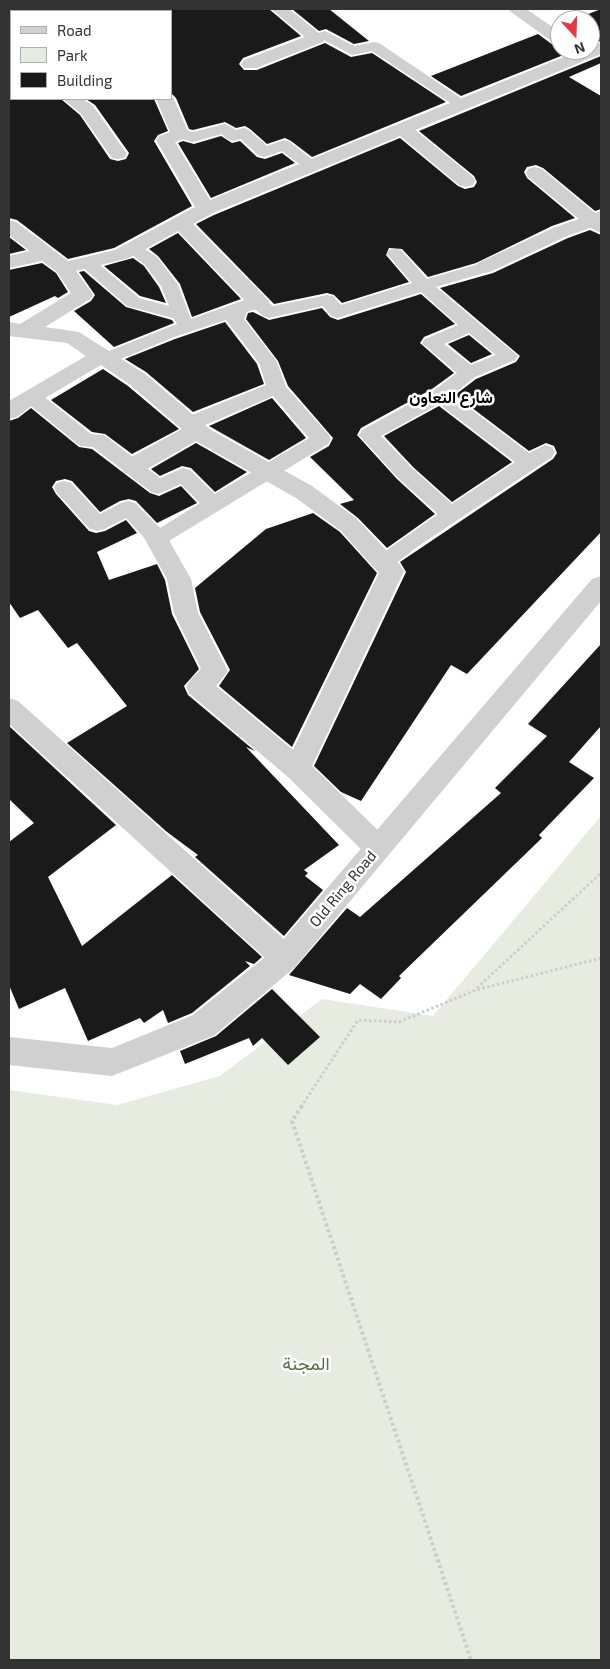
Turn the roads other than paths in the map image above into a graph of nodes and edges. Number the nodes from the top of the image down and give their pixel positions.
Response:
1 (279, 9) edge
2 (515, 9) edge
3 (550, 32) edge
4 (317, 38) junction
5 (565, 60) edge
6 (250, 64) dead end
7 (73, 100) edge
8 (165, 100) edge
9 (463, 106) junction
10 (403, 130) junction
11 (180, 134) junction
12 (118, 154) dead end
13 (312, 166) junction
14 (535, 173) dead end
15 (466, 181) dead end
16 (206, 209) junction
17 (598, 222) edge
18 (181, 223) junction
19 (9, 226) edge
20 (133, 249) junction
21 (45, 254) junction
22 (395, 254) dead end
23 (9, 262) edge
24 (87, 263) junction
25 (485, 267) joint
26 (64, 268) junction
27 (424, 286) junction
28 (252, 305) junction
29 (183, 320) junction
30 (471, 326) junction
31 (16, 330) edge
32 (103, 357) junction
33 (468, 373) junction
34 (277, 389) junction
35 (440, 395) junction
36 (31, 396) junction
37 (9, 412) edge
38 (193, 427) junction
39 (545, 452) dead end
40 (529, 463) junction
41 (132, 467) junction
42 (269, 472) junction
43 (64, 488) dead end
44 (214, 505) junction
45 (451, 514) junction
46 (155, 536) junction
47 (384, 562) junction
48 (601, 585) edge
49 (9, 708) edge
50 (297, 768) junction
51 (378, 848) junction
52 (285, 958) junction
53 (9, 1051) edge

1 - 4 street
2 - 3 street
4 - 6 street
4 - 9 lane
5 - 9 street
7 - 12 street
8 - 11 street
9 - 10 street
10 - 13 street
10 - 15 street
11 - 13 lane
11 - 16 street
13 - 16 street
14 - 17 street
16 - 18 street
17 - 25 street
18 - 20 street
18 - 28 street
19 - 21 street
20 - 24 street
20 - 29 lane
21 - 23 street
21 - 26 street
22 - 27 lane
24 - 26 street
24 - 29 lane
25 - 27 lane
26 - 31 street
27 - 28 lane
27 - 30 lane
28 - 29 lane
28 - 34 lane
29 - 32 lane
30 - 33 lane
30 - 33 lane
31 - 32 street
32 - 36 street
32 - 38 street
33 - 35 lane
34 - 38 lane
34 - 42 lane
35 - 40 lane
35 - 45 lane
36 - 37 street
36 - 41 lane
38 - 41 street
38 - 42 street
39 - 40 lane
40 - 45 lane
41 - 44 lane
42 - 44 lane
42 - 47 street
43 - 46 lane
44 - 46 lane
45 - 47 lane
46 - 50 street
47 - 50 street
48 - 51 street, Old Ring Road
49 - 52 street
50 - 51 street
51 - 52 street, Old Ring Road
52 - 53 street, Old Ring Road

